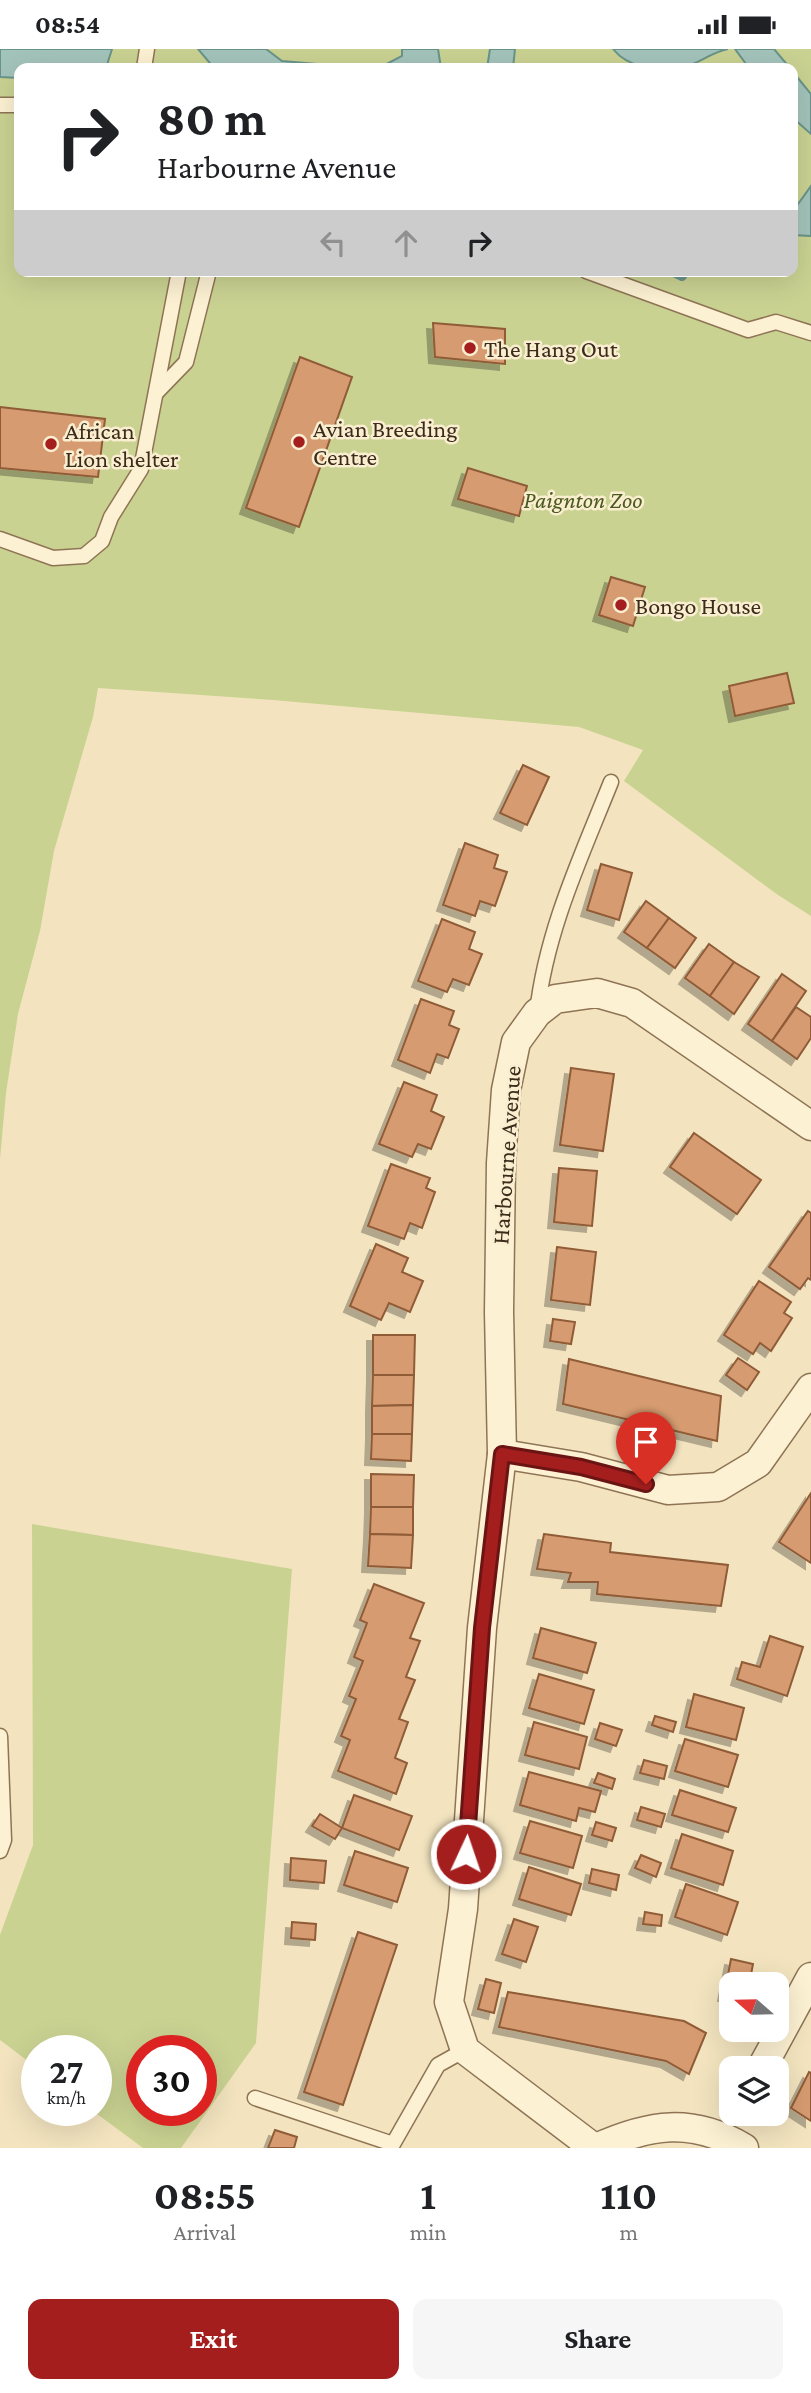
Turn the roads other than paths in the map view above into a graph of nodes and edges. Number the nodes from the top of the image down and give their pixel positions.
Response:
1 (178, 277) edge
2 (207, 277) edge
3 (602, 277) edge
4 (811, 333) edge
5 (155, 394) junction
6 (0, 539) edge
7 (611, 782) dead end
8 (537, 1013) junction
9 (811, 1126) edge
10 (811, 1388) edge
11 (502, 1454) junction
12 (0, 1736) edge
13 (0, 1851) edge
14 (811, 1977) edge
15 (464, 2050) junction
16 (768, 2056) edge
17 (255, 2098) dead end
18 (734, 2132) edge
19 (595, 2148) edge

1 - 5 lane
2 - 5 lane
3 - 4 lane
5 - 6 lane
7 - 8 lane
8 - 9 street, Harbourne Avenue
8 - 11 street, Harbourne Avenue
10 - 11 street
11 - 15 street, Harbourne Avenue
12 - 13 lane
14 - 16 street
15 - 17 lane
15 - 19 street
18 - 19 street

